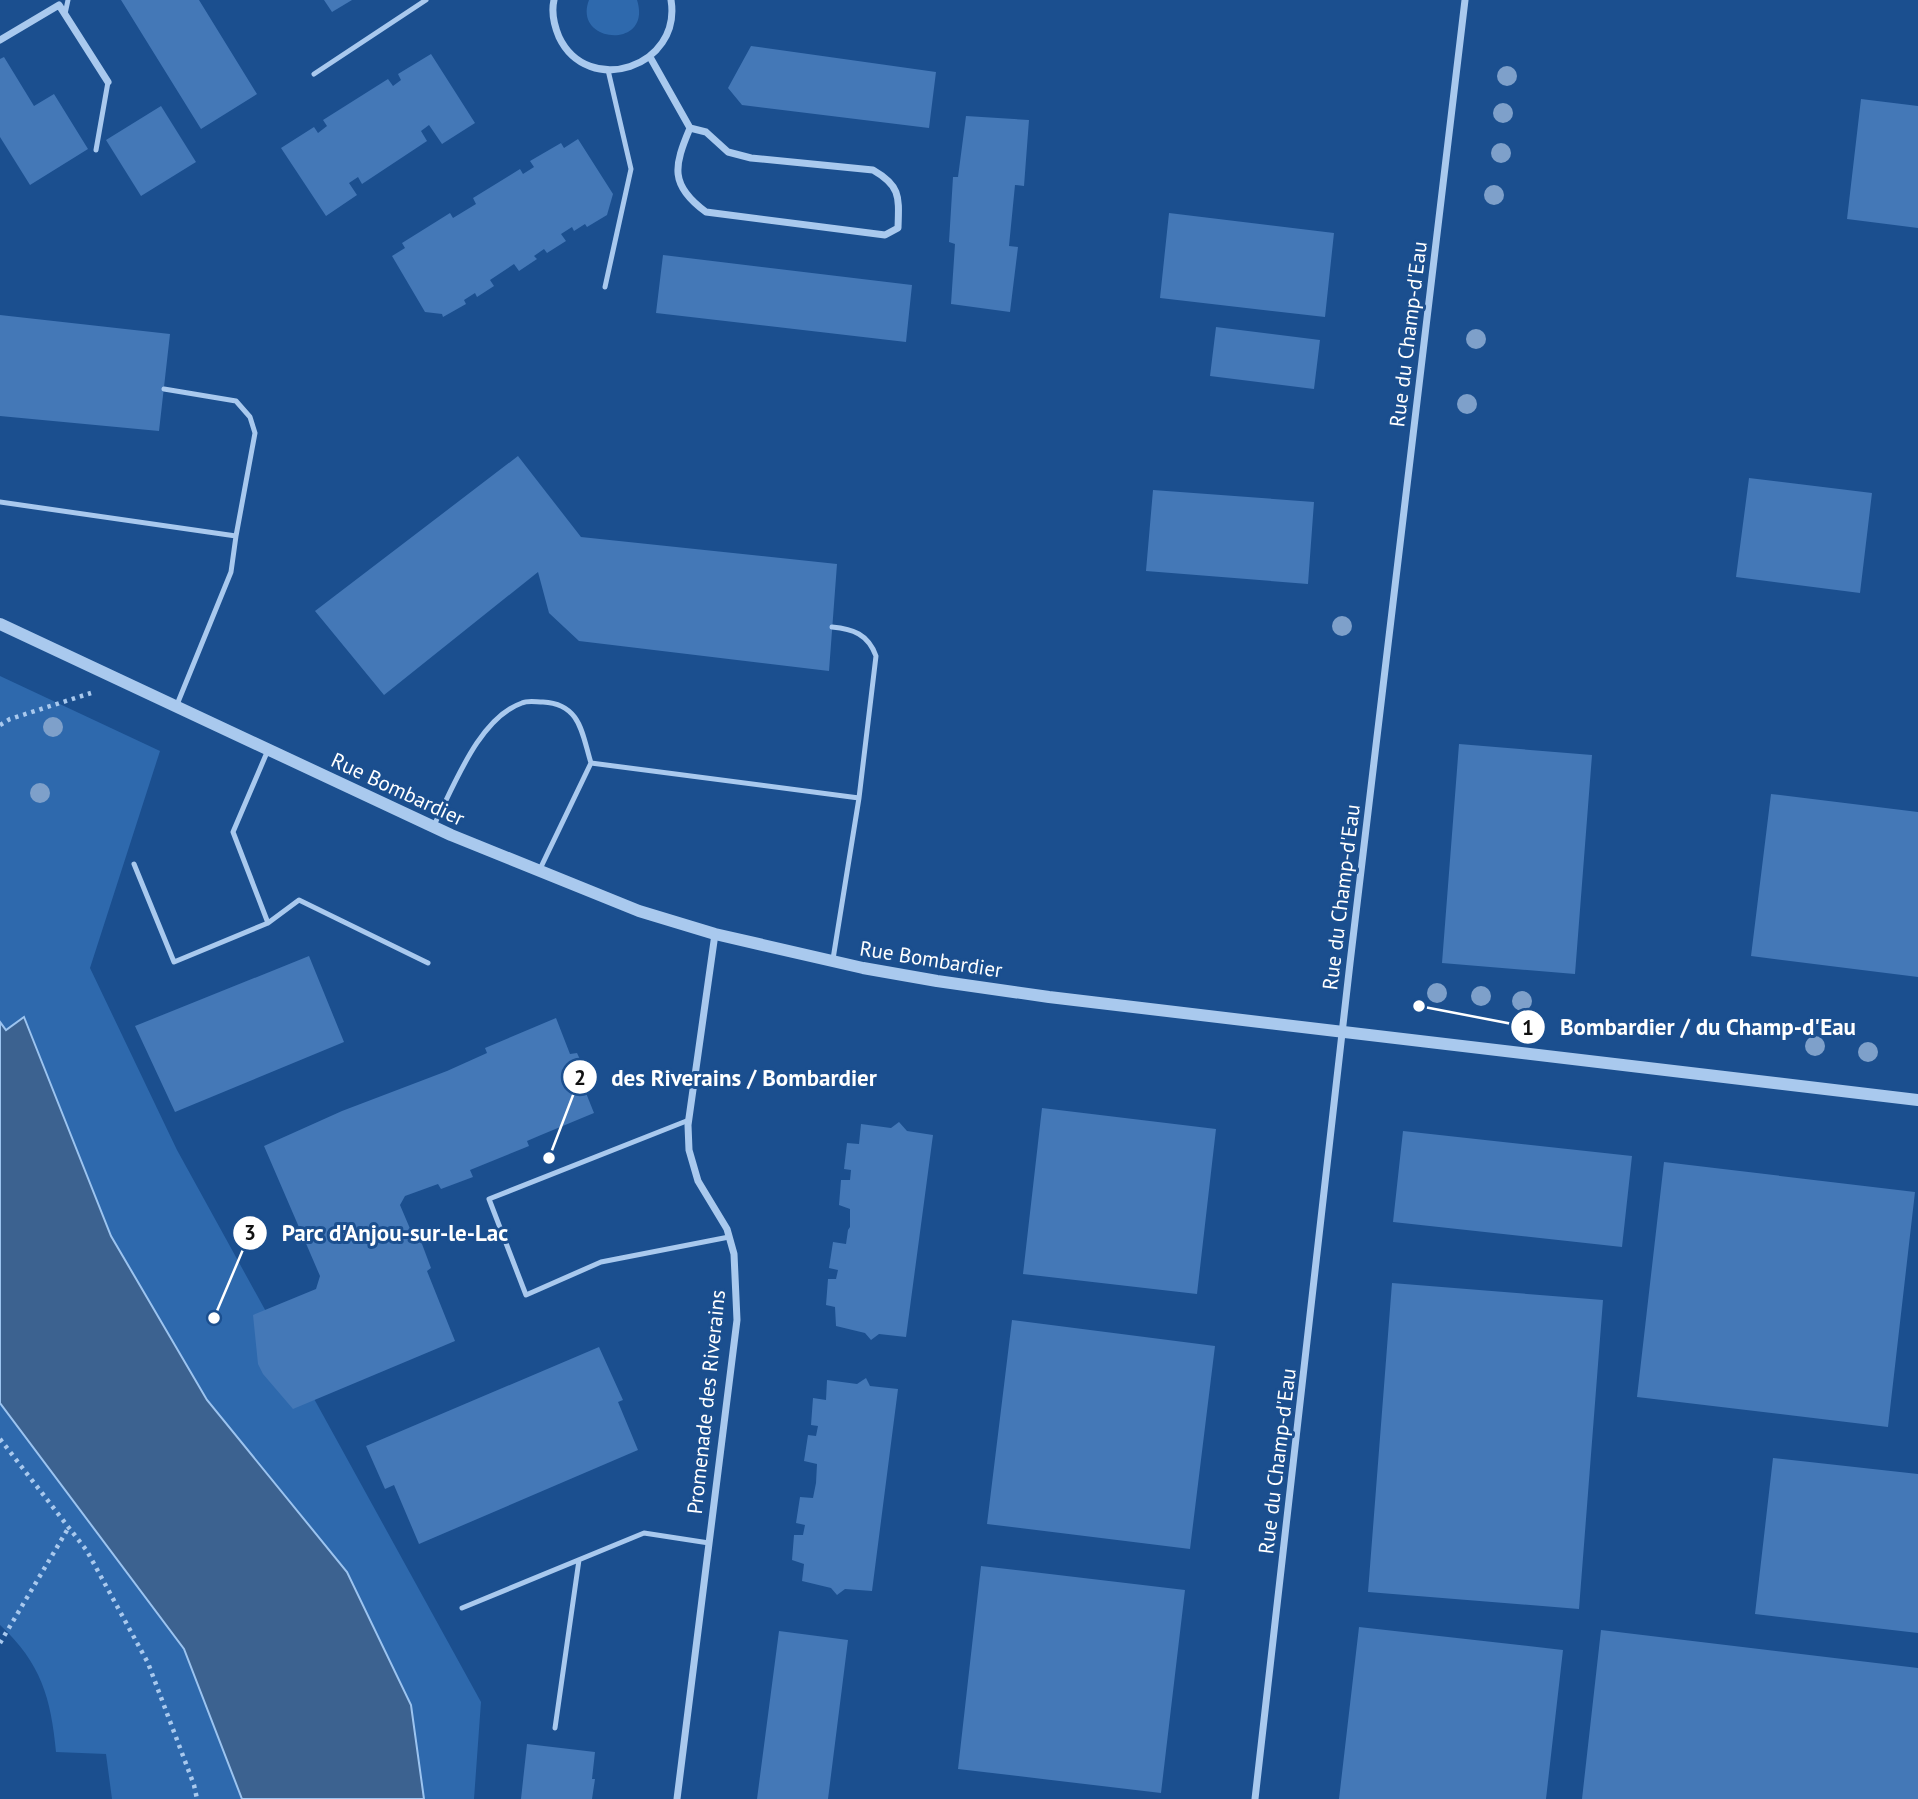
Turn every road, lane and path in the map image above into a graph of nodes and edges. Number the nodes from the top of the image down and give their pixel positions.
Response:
1 (68, 0) edge
2 (426, 0) edge
3 (554, 0) edge
4 (671, 0) edge
5 (1465, 0) edge
6 (65, 14) junction
7 (0, 40) edge
8 (650, 57) junction
9 (608, 70) junction
10 (314, 74) dead end
11 (108, 82) joint
12 (690, 128) junction
13 (96, 150) dead end
14 (605, 287) dead end
15 (164, 389) dead end
16 (0, 502) edge
17 (236, 536) junction
18 (0, 624) edge
19 (832, 626) dead end
20 (124, 682) junction
21 (176, 707) junction
22 (0, 725) edge
23 (268, 750) junction
24 (591, 763) junction
25 (859, 798) junction
26 (433, 827) junction
27 (134, 863) dead end
28 (539, 872) junction
29 (268, 923) junction
30 (715, 934) junction
31 (832, 961) junction
32 (428, 963) dead end
33 (1344, 1032) junction
34 (1918, 1100) edge
35 (689, 1120) junction
36 (729, 1237) junction
37 (0, 1439) edge
38 (69, 1527) junction
39 (709, 1543) junction
40 (579, 1560) junction
41 (462, 1608) dead end
42 (0, 1643) edge
43 (555, 1728) dead end
44 (197, 1799) edge
45 (677, 1799) edge
46 (1255, 1799) edge

1 - 6 lane
2 - 10 lane
3 - 9 street
4 - 8 street
5 - 33 street, Rue du Champ-d'Eau
6 - 7 street
6 - 11 street
8 - 9 street
8 - 12 street
9 - 14 lane
11 - 13 lane
12 - 12 street
15 - 17 lane
16 - 17 lane
17 - 21 lane
18 - 20 street, Rue Bombardier
19 - 25 lane
20 - 21 street, Rue Bombardier
20 - 22 path
21 - 23 street, Rue Bombardier
23 - 26 street, Rue Bombardier
23 - 29 lane
24 - 25 lane
24 - 26 lane
24 - 28 lane
25 - 31 lane
26 - 28 street, Rue Bombardier
27 - 29 lane
28 - 30 street, Rue Bombardier
29 - 32 lane
30 - 31 street, Rue Bombardier
30 - 35 street, Promenade des Riverains
31 - 33 street, Rue Bombardier
33 - 34 street, Rue Bombardier
33 - 46 street, Rue du Champ-d'Eau
35 - 36 street, Promenade des Riverains
35 - 36 lane
36 - 39 street, Promenade des Riverains
37 - 38 path
38 - 42 path
38 - 44 path
39 - 40 lane
39 - 45 street, Promenade des Riverains
40 - 41 lane
40 - 43 lane

